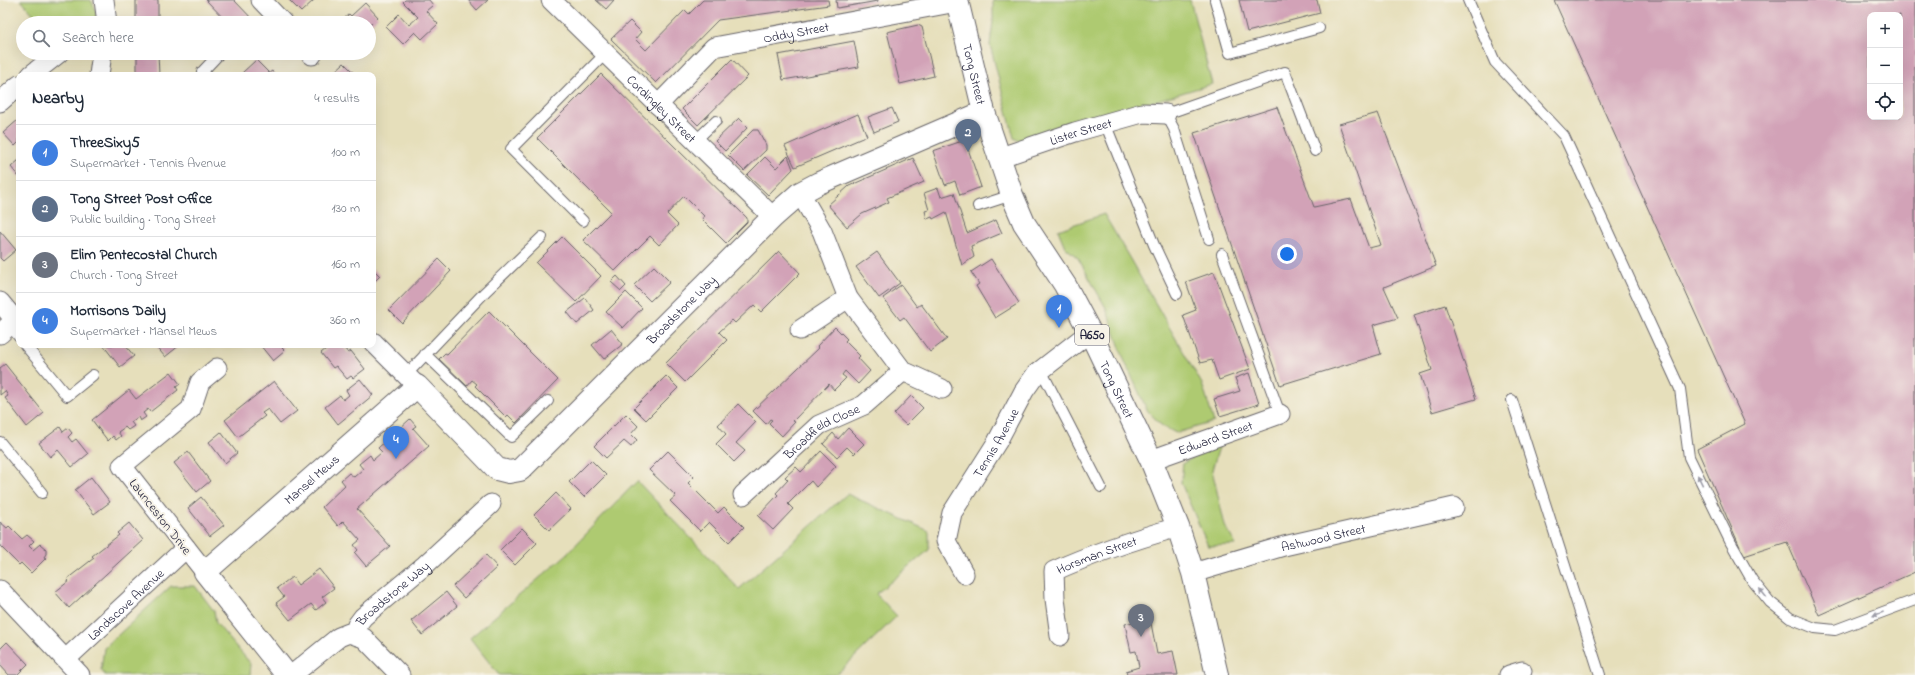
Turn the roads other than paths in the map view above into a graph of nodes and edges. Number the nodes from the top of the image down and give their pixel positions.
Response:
1 (104, 0) edge
2 (261, 0) edge
3 (551, 0) edge
4 (1215, 0) edge
5 (1468, 0) edge
6 (957, 1) edge
7 (106, 16) edge
8 (276, 16) edge
9 (1319, 28) dead end
10 (606, 53) junction
11 (45, 60) edge
12 (101, 60) edge
13 (214, 60) edge
14 (34, 72) edge
15 (99, 72) edge
16 (204, 72) edge
17 (16, 88) edge
18 (0, 102) edge
19 (658, 105) junction
20 (984, 112) junction
21 (1166, 114) junction
22 (716, 121) dead end
23 (1106, 123) junction
24 (694, 142) junction
25 (1315, 151) dead end
26 (998, 158) junction
27 (800, 193) junction
28 (1012, 196) junction
29 (978, 206) dead end
30 (773, 217) junction
31 (583, 221) dead end
32 (542, 237) dead end
33 (1209, 239) dead end
34 (1222, 254) dead end
35 (1177, 294) dead end
36 (848, 298) junction
37 (0, 302) edge
38 (13, 327) edge
39 (800, 330) dead end
40 (1090, 332) junction
41 (376, 345) edge
42 (27, 348) edge
43 (425, 354) junction
44 (217, 368) dead end
45 (1041, 370) junction
46 (904, 371) junction
47 (93, 375) dead end
48 (411, 380) junction
49 (942, 389) dead end
50 (1512, 400) dead end
51 (548, 401) dead end
52 (1280, 414) joint
53 (0, 442) edge
54 (1152, 460) junction
55 (1101, 487) dead end
56 (42, 493) dead end
57 (743, 495) dead end
58 (491, 504) dead end
59 (1454, 506) dead end
60 (1178, 527) junction
61 (186, 548) junction
62 (205, 572) junction
63 (1193, 573) junction
64 (964, 574) dead end
65 (0, 590) edge
66 (1915, 600) edge
67 (355, 634) junction
68 (1060, 636) dead end
69 (66, 659) junction
70 (80, 675) edge
71 (287, 675) edge
72 (292, 675) edge
73 (400, 675) edge
74 (1217, 675) edge
75 (1600, 675) edge

1 - 7 street
2 - 8 street
3 - 10 street, Cordingley Street
4 - 9 lane
66 -> 5 lane
6 - 19 street, Oddy Street
6 - 20 main road, Tong Street / A650
10 - 19 street, Cordingley Street
10 - 31 lane
11 - 14 street
12 - 15 street
13 - 16 lane
17 - 18 street
19 - 24 street, Cordingley Street
20 - 26 main road, Tong Street / A650
20 - 27 main road, Broadstone Way
21 - 23 street, Lister Street
21 - 25 lane
21 - 33 lane
22 - 24 lane
23 - 26 street, Lister Street
23 - 35 lane
24 - 30 street, Cordingley Street
26 - 28 main road, Tong Street / A650
27 - 30 main road, Broadstone Way
27 - 36 street
28 - 29 lane
28 - 40 main road, Tong Street / A650
30 - 48 main road, Broadstone Way
32 - 43 lane
34 - 52 lane
36 - 39 street
36 - 46 street
37 - 38 street
40 - 45 street, Tennis Avenue
40 - 54 main road, Tong Street / A650
41 - 48 street
42 - 47 lane
43 - 48 lane
43 - 51 lane
44 - 61 street, Launceston Drive
45 - 55 lane
45 - 64 street, Tennis Avenue
46 - 49 street
46 - 57 street, Broadfield Close
48 - 62 main road, Mansel Mews
50 - 75 lane
52 - 54 street, Edward Street
53 - 56 lane
54 - 60 main road, Tong Street / A650
58 - 67 street, Broadstone Way
59 - 63 street, Ashwood Street
60 - 63 main road, Tong Street / A650
60 - 68 street, Horsman Street
61 - 62 street, Launceston Drive
61 - 69 street, Landscove Avenue
62 - 71 main road, Launceston Drive
63 - 74 main road, Tong Street / A650
65 - 69 street
67 - 72 street, Broadstone Way
67 - 73 street
69 - 70 street

